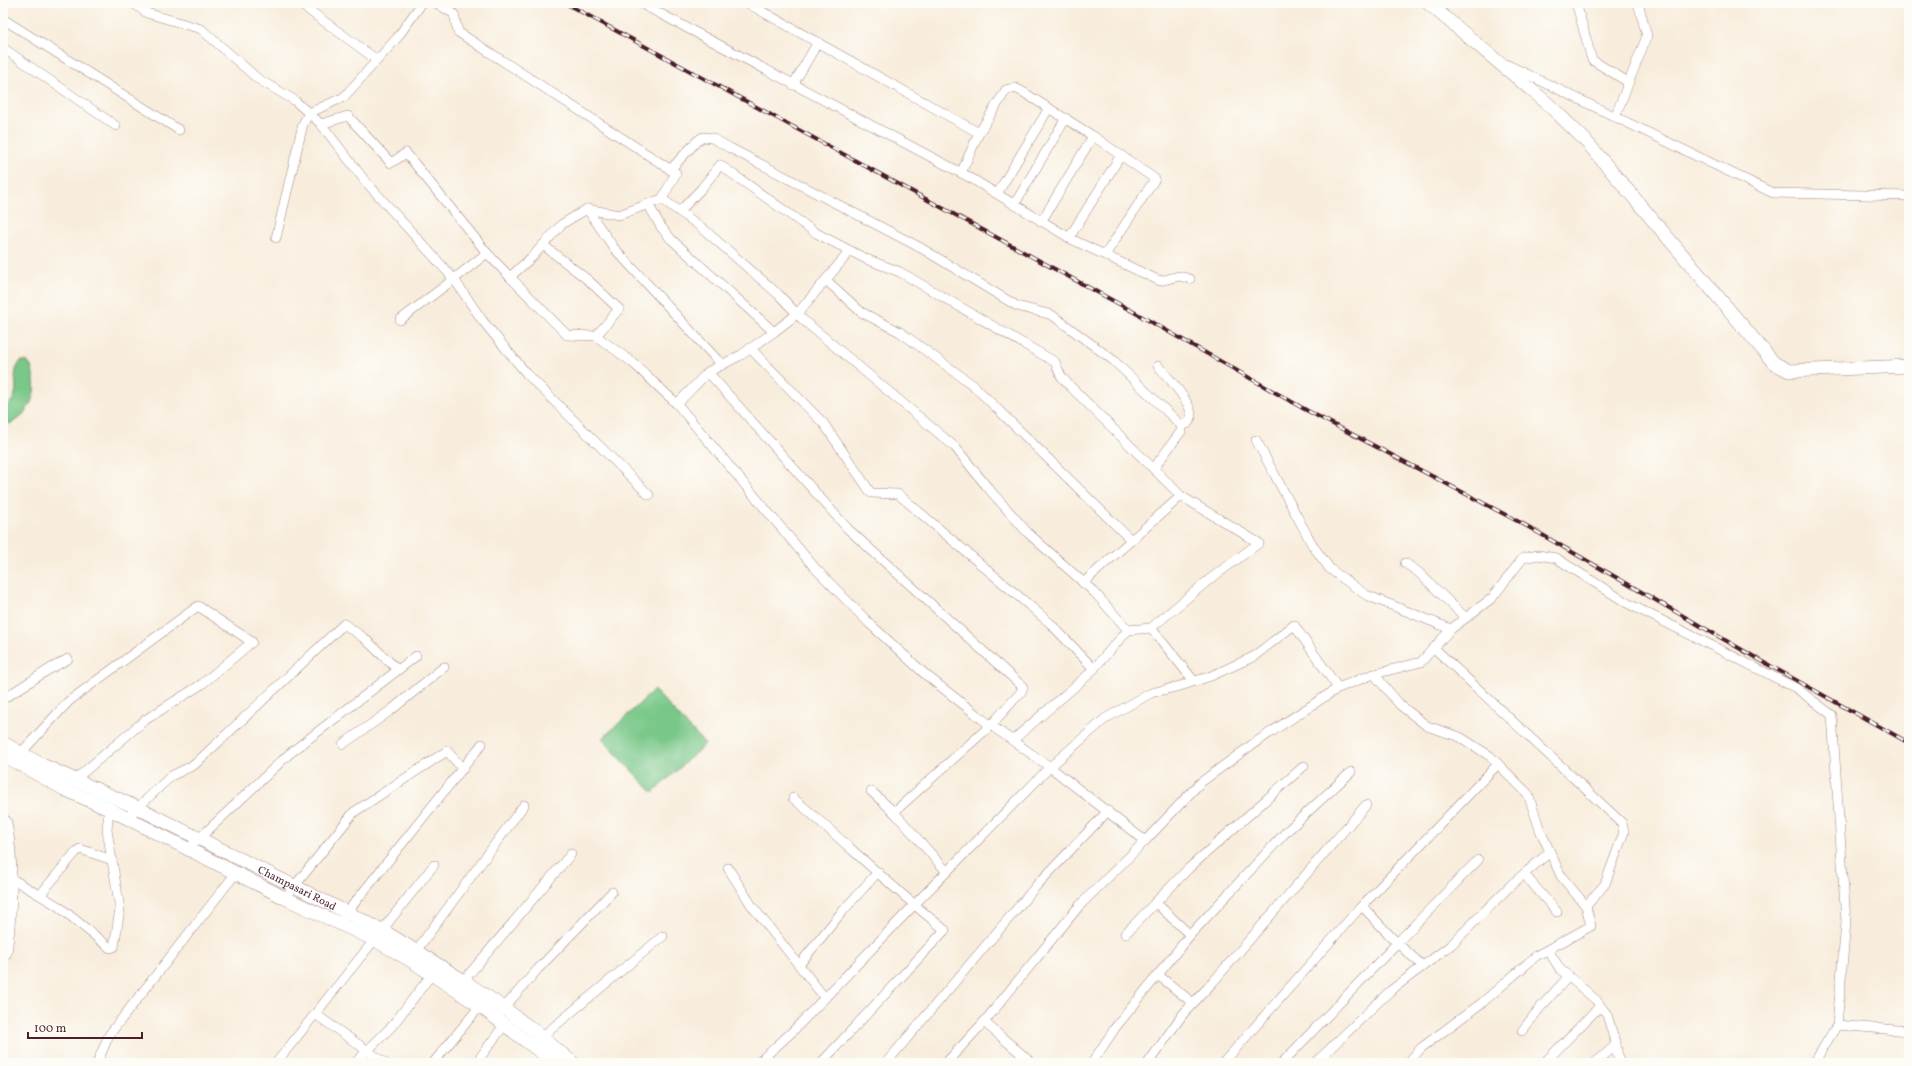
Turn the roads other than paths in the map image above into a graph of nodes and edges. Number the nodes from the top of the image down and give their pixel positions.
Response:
1 (134, 3) edge
2 (299, 3) edge
3 (422, 3) edge
4 (436, 3) edge
5 (640, 3) edge
6 (748, 3) edge
7 (1428, 3) edge
8 (1638, 3) edge
9 (1905, 3) edge
10 (1577, 6) dead end
11 (1909, 8) edge
12 (3, 19) edge
13 (818, 42) junction
14 (3, 48) edge
15 (1492, 57) junction
16 (377, 60) junction
17 (1628, 82) junction
18 (793, 85) junction
19 (1049, 108) junction
20 (309, 113) junction
21 (1615, 117) junction
22 (1066, 118) junction
23 (321, 124) junction
24 (116, 126) dead end
25 (179, 130) dead end
26 (979, 133) junction
27 (1094, 136) junction
28 (1121, 155) junction
29 (670, 170) junction
30 (960, 173) junction
31 (997, 194) junction
32 (1909, 196) edge
33 (662, 199) junction
34 (648, 204) junction
35 (1014, 205) junction
36 (587, 209) junction
37 (680, 211) junction
38 (1041, 222) junction
39 (276, 238) dead end
40 (1069, 238) junction
41 (543, 245) junction
42 (850, 251) junction
43 (487, 253) junction
44 (1105, 255) junction
45 (510, 277) junction
46 (454, 279) junction
47 (1190, 279) dead end
48 (826, 280) junction
49 (797, 314) junction
50 (400, 320) dead end
51 (774, 332) junction
52 (596, 336) junction
53 (750, 348) junction
54 (722, 365) junction
55 (1158, 366) dead end
56 (1909, 366) edge
57 (708, 372) junction
58 (677, 404) junction
59 (1182, 425) junction
60 (1256, 440) dead end
61 (1154, 468) junction
62 (648, 495) dead end
63 (1181, 496) junction
64 (1131, 540) junction
65 (1405, 562) dead end
66 (1083, 583) junction
67 (1466, 618) junction
68 (1151, 628) junction
69 (1451, 629) junction
70 (1128, 630) junction
71 (1434, 648) junction
72 (416, 656) dead end
73 (68, 659) dead end
74 (444, 667) dead end
75 (1094, 669) junction
76 (398, 670) junction
77 (1374, 674) junction
78 (1194, 681) junction
79 (1338, 688) junction
80 (3, 699) edge
81 (991, 725) junction
82 (1013, 740) junction
83 (3, 743) edge
84 (343, 744) dead end
85 (482, 744) dead end
86 (13, 756) edge
87 (1498, 764) junction
88 (1304, 766) dead end
89 (1050, 767) junction
90 (463, 769) junction
91 (1351, 772) dead end
92 (69, 785) junction
93 (870, 791) dead end
94 (792, 798) dead end
95 (524, 805) dead end
96 (1366, 805) dead end
97 (138, 808) junction
98 (110, 809) junction
99 (1108, 811) junction
100 (894, 812) junction
101 (127, 818) junction
102 (3, 823) edge
103 (199, 838) junction
104 (1145, 840) junction
105 (5, 846) edge
106 (188, 849) junction
107 (1550, 852) junction
108 (571, 854) dead end
109 (112, 860) junction
110 (1478, 860) dead end
111 (434, 865) dead end
112 (728, 868) dead end
113 (878, 872) junction
114 (946, 872) junction
115 (236, 873) junction
116 (1524, 874) junction
117 (9, 877) junction
118 (295, 886) junction
119 (612, 892) dead end
120 (40, 895) junction
121 (286, 898) junction
122 (1155, 902) junction
123 (914, 905) junction
124 (1362, 906) junction
125 (1586, 906) junction
126 (347, 912) junction
127 (1557, 912) dead end
128 (338, 923) junction
129 (1125, 934) dead end
130 (379, 935) junction
131 (1190, 935) junction
132 (663, 936) dead end
133 (1397, 943) junction
134 (1548, 950) junction
135 (3, 952) edge
136 (413, 955) junction
137 (799, 965) junction
138 (1423, 966) junction
139 (432, 974) junction
140 (1158, 975) junction
141 (1569, 976) junction
142 (460, 985) junction
143 (825, 998) junction
144 (1193, 1003) junction
145 (480, 1006) junction
146 (1600, 1006) junction
147 (315, 1014) junction
148 (502, 1016) junction
149 (984, 1022) junction
150 (1837, 1024) junction
151 (1909, 1030) edge
152 (1522, 1031) dead end
153 (537, 1041) junction
154 (1616, 1045) junction
155 (366, 1050) junction
156 (97, 1063) edge
157 (276, 1063) edge
158 (355, 1063) edge
159 (385, 1063) edge
160 (433, 1063) edge
161 (476, 1063) edge
162 (555, 1063) edge
163 (573, 1063) edge
164 (758, 1063) edge
165 (821, 1063) edge
166 (886, 1063) edge
167 (946, 1063) edge
168 (1032, 1063) edge
169 (1092, 1063) edge
170 (1148, 1063) edge
171 (1223, 1063) edge
172 (1282, 1063) edge
173 (1315, 1063) edge
174 (1408, 1063) edge
175 (1544, 1063) edge
176 (1595, 1063) edge
177 (1619, 1063) edge
178 (1814, 1063) edge

1 - 20 street
2 - 16 street
3 - 16 street
4 - 29 street
5 - 18 street
6 - 13 street
7 - 15 main road
8 - 17 street
9 - 11 street
10 - 17 street
12 - 25 street
13 - 18 street
13 - 26 street
14 - 24 street
15 - 21 street
15 - 56 main road
16 - 20 street
17 - 21 street
18 - 30 street
19 - 22 street
19 - 26 street
19 - 31 street
20 - 23 street
20 - 39 street
21 - 32 street
22 - 27 street
22 - 35 street
23 - 43 street
23 - 46 street
26 - 30 street
27 - 28 street
27 - 38 street
28 - 40 street
28 - 44 street
29 - 33 street
29 - 59 street
30 - 31 street
31 - 35 street
33 - 34 street
33 - 37 street
34 - 36 street
34 - 51 street
35 - 38 street
36 - 41 street
36 - 54 street
37 - 42 street
37 - 49 street
38 - 40 street
40 - 44 street
41 - 45 street
41 - 52 street
42 - 48 street
42 - 61 street
43 - 45 street
43 - 46 street
44 - 47 street
45 - 52 street
46 - 50 street
46 - 62 street
48 - 49 street
48 - 64 street
49 - 51 street
49 - 66 street
51 - 53 street
52 - 58 street
53 - 54 street
53 - 75 street
54 - 57 street
55 - 59 street
57 - 58 street
57 - 81 street
58 - 81 street
59 - 61 street
60 - 69 street
61 - 63 street
63 - 64 street
63 - 68 street
64 - 66 street
65 - 67 street
66 - 70 street
67 - 69 street
67 - 150 street
68 - 70 street
68 - 78 street
69 - 71 street
70 - 75 street
71 - 77 street
71 - 125 street
72 - 76 street
73 - 80 street
74 - 84 street
75 - 82 street
76 - 97 street
76 - 103 street
77 - 79 street
77 - 87 street
78 - 79 street
78 - 89 street
79 - 104 street
81 - 82 street
81 - 100 street
82 - 89 street
83 - 86 main road, Champasari Road
85 - 90 street
86 - 92 main road, Champasari Road
86 - 92 street
87 - 107 street
87 - 124 street
88 - 122 street
89 - 99 street
89 - 114 street
90 - 118 street
90 - 126 street
91 - 131 street
92 - 97 main road, Champasari Road
92 - 98 main road, Champasari Road
93 - 100 street
94 - 113 street
95 - 136 street
96 - 144 street
97 - 101 street
97 - 103 main road, Champasari Road
98 - 101 main road, Champasari Road
98 - 109 street
99 - 104 street
99 - 166 street
100 - 114 street
101 - 106 main road, Champasari Road
102 - 105 highway
103 - 106 street
103 - 118 main road, Champasari Road
104 - 149 street
105 - 117 highway
106 - 115 main road, Champasari Road
107 - 116 street
107 - 125 street
108 - 142 street
109 - 120 street
109 - 120 street
110 - 133 street
111 - 130 street
112 - 137 street
113 - 123 street
113 - 137 street
114 - 123 street
115 - 121 main road, Champasari Road
115 - 156 street
116 - 127 street
116 - 138 street
117 - 120 street
117 - 135 highway
118 - 121 street
118 - 126 main road, Champasari Road
119 - 148 street
121 - 128 main road, Champasari Road
122 - 129 street
122 - 131 street
123 - 143 street
123 - 165 street
124 - 133 street
124 - 171 street
125 - 134 street
126 - 128 street
126 - 130 main road, Champasari Road
128 - 130 main road, Champasari Road
130 - 136 main road, Champasari Road
130 - 147 street
131 - 140 street
132 - 153 street
133 - 138 street
133 - 172 street
134 - 141 street
134 - 174 street
136 - 139 main road, Champasari Road
136 - 142 main road, Champasari Road
137 - 143 street
138 - 173 street
139 - 142 main road, Champasari Road
139 - 155 street
140 - 144 street
140 - 169 street
141 - 146 street
141 - 152 street
142 - 145 main road, Champasari Road
142 - 148 main road, Champasari Road
143 - 164 street
144 - 170 street
145 - 148 main road, Champasari Road
145 - 160 street
146 - 154 street
146 - 175 street
147 - 155 street
147 - 157 street
148 - 153 main road, Champasari Road
148 - 161 street
149 - 167 street
149 - 168 street
150 - 151 street
150 - 178 street
153 - 162 main road, Champasari Road
153 - 163 main road, Champasari Road
154 - 176 street
154 - 177 street
155 - 158 street
155 - 159 street

